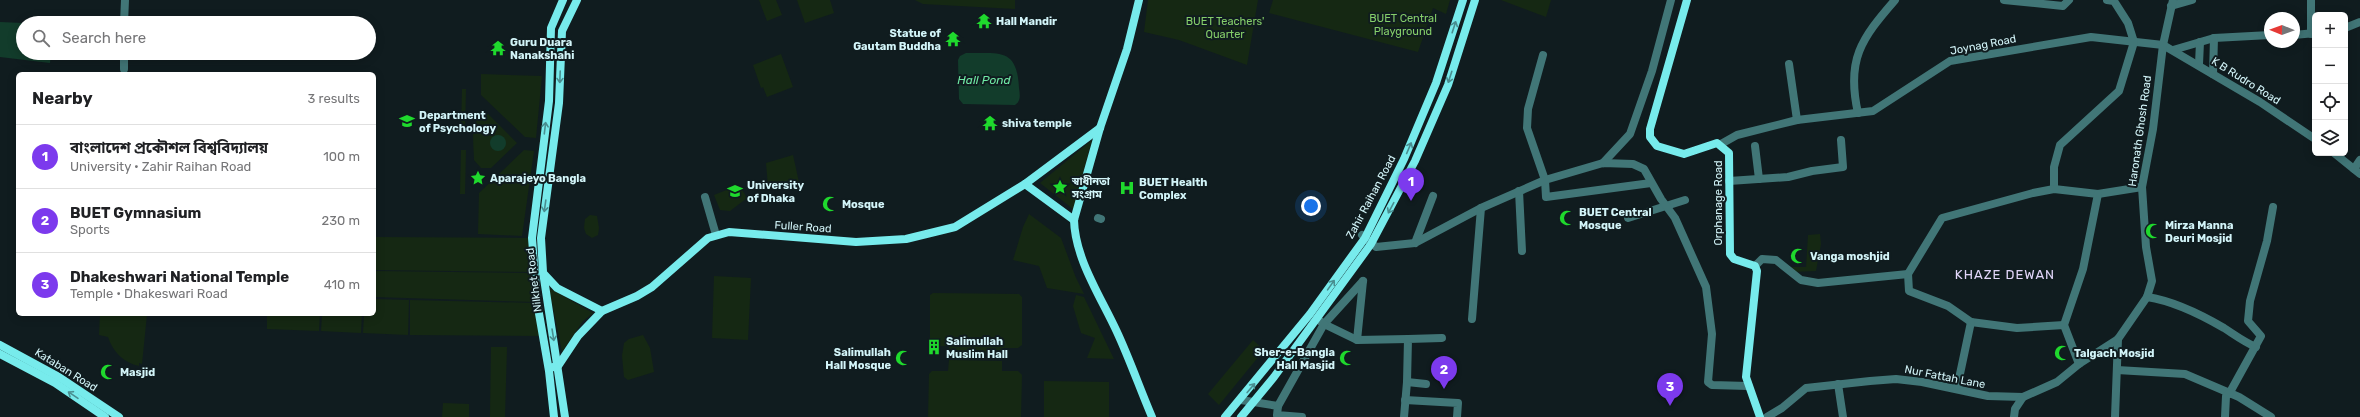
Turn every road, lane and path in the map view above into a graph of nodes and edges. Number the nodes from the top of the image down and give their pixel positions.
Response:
1 (125, 0) edge
2 (563, 0) edge
3 (577, 0) edge
4 (1139, 0) edge
5 (1463, 0) edge
6 (1475, 0) edge
7 (1671, 0) edge
8 (1686, 0) edge
9 (1895, 0) edge
10 (2006, 0) edge
11 (2107, 0) edge
12 (2192, 0) edge
13 (2311, 0) edge
14 (2065, 2) edge
15 (2172, 3) edge
16 (124, 16) edge
17 (2312, 17) edge
18 (2360, 22) edge
19 (2348, 27) edge
20 (2312, 34) edge
21 (2264, 35) edge
22 (2300, 35) edge
23 (2214, 38) junction
24 (2134, 42) junction
25 (2200, 42) junction
26 (2163, 45) junction
27 (2173, 50) junction
28 (1544, 55) dead end
29 (124, 60) edge
30 (1789, 64) dead end
31 (2199, 64) junction
32 (124, 69) dead end
33 (2213, 74) junction
34 (1858, 113) junction
35 (1797, 120) junction
36 (1100, 128) junction
37 (2312, 137) edge
38 (1841, 140) dead end
39 (1721, 144) junction
40 (544, 145) junction
41 (554, 145) junction
42 (1755, 146) dead end
43 (2338, 156) edge
44 (2360, 160) edge
45 (1603, 163) junction
46 (2357, 172) edge
47 (1759, 179) junction
48 (1545, 180) junction
49 (1729, 181) junction
50 (1651, 183) junction
51 (1025, 184) junction
52 (2142, 187) junction
53 (2054, 189) junction
54 (1519, 191) junction
55 (2098, 194) junction
56 (1433, 196) dead end
57 (705, 197) dead end
58 (1685, 200) dead end
59 (1666, 206) junction
60 (2273, 207) dead end
61 (1481, 208) junction
62 (1628, 218) dead end
63 (1074, 220) junction
64 (716, 235) junction
65 (1363, 236) junction
66 (1415, 243) junction
67 (1371, 244) junction
68 (1522, 251) dead end
69 (1754, 266) junction
70 (543, 272) junction
71 (534, 273) junction
72 (1339, 273) junction
73 (1908, 274) junction
74 (1348, 276) junction
75 (1363, 281) junction
76 (2147, 297) junction
77 (602, 311) junction
78 (1310, 314) junction
79 (1472, 319) dead end
80 (1321, 322) junction
81 (1971, 322) junction
82 (2064, 325) junction
83 (1442, 338) dead end
84 (1408, 339) junction
85 (2118, 339) junction
86 (1357, 340) junction
87 (0, 345) edge
88 (2256, 347) junction
89 (0, 354) edge
90 (2079, 364) junction
91 (558, 366) junction
92 (549, 368) junction
93 (2117, 370) junction
94 (1407, 382) junction
95 (1426, 384) dead end
96 (1838, 384) junction
97 (1748, 386) junction
98 (1957, 388) junction
99 (2229, 394) junction
100 (2024, 397) junction
101 (1241, 400) junction
102 (1405, 400) junction
103 (1254, 402) junction
104 (1278, 406) junction
105 (105, 417) edge
106 (119, 417) edge
107 (554, 417) edge
108 (565, 417) edge
109 (1152, 417) edge
110 (1225, 417) edge
111 (1241, 417) edge
112 (1302, 417) edge
113 (1404, 417) edge
114 (1457, 417) edge
115 (1760, 417) edge
116 (1766, 417) edge
117 (1843, 417) edge
118 (2014, 417) edge
119 (2115, 417) edge
120 (2226, 417) edge
121 (2271, 417) edge

1 - 16 street
40 -> 2 main road, Nilkhet Road
3 -> 41 main road, Nilkhet Road
4 - 36 main road
65 -> 5 main road, Zahir Raihan Road
6 -> 67 main road, Zahir Raihan Road
7 - 45 street
8 - 39 main road, Orphanage Road
9 - 34 street
10 - 14 street
11 - 24 street
12 - 15 street
13 - 17 street
15 - 26 street, Haronath Ghosh Road
18 - 19 street
20 - 22 street
21 - 23 street
23 - 25 street
23 - 33 street
24 - 26 street, Joynag Road
24 - 34 street, Joynag Road
24 - 53 street
25 - 27 street
25 - 31 street
26 - 27 street, K B Rudro Road
26 - 52 street, Haronath Ghosh Road
27 - 31 street, K B Rudro Road
28 - 48 street
29 - 32 street
30 - 35 street
31 - 33 street, K B Rudro Road
33 - 37 street, K B Rudro Road
34 - 35 street, Joynag Road
35 - 39 street, Joynag Road
36 - 51 main road, Fuller Road
36 - 63 main road
38 - 47 street
39 - 49 main road, Orphanage Road
40 - 41 main road
40 - 71 main road, Nilkhet Road
41 -> 70 main road, Nilkhet Road
42 - 47 street
43 - 46 street
44 - 46 street
45 - 48 street
45 - 50 street
47 - 49 street
48 - 50 street
48 - 54 street
49 - 69 main road, Orphanage Road
50 - 59 street
51 - 63 main road
51 - 64 main road, Fuller Road
52 - 55 street
52 - 76 street, Haronath Ghosh Road
53 - 55 street
53 - 73 street
54 - 61 street
54 - 68 street
55 - 82 street
56 - 66 street
57 - 64 street
58 - 59 street
59 - 62 street
59 - 97 street
60 - 88 street
61 - 66 street
61 - 79 street
63 - 109 main road
64 - 77 main road, Fuller Road
65 - 67 street
65 - 72 main road, Zahir Raihan Road
66 - 67 street
67 - 74 main road, Zahir Raihan Road
69 - 73 street
69 - 97 main road
70 - 71 main road
70 - 77 main road
70 -> 91 main road, Nilkhet Road
71 - 92 main road, Nilkhet Road
72 - 74 street
78 -> 72 main road, Zahir Raihan Road
73 - 81 street
74 - 75 street
74 - 80 main road, Zahir Raihan Road
75 - 80 street
75 - 86 street
76 - 85 street, Haronath Ghosh Road
76 - 88 street
77 - 91 main road, Fuller Road
78 - 80 street
101 -> 78 main road, Zahir Raihan Road
80 - 86 street
80 - 103 main road, Zahir Raihan Road
80 - 104 street
81 - 82 street
81 - 98 street
82 - 90 street
83 - 84 street
84 - 86 street
84 - 94 street
85 - 90 street, Haronath Ghosh Road
85 - 93 street
87 - 106 main road, Kataban Road
88 - 99 street
105 -> 89 main road, Kataban Road
90 - 100 street, Haronath Ghosh Road
91 - 92 main road
91 - 108 main road, Nilkhet Road
92 - 107 main road, Nilkhet Road
93 - 99 street
93 - 119 street
94 - 95 street
94 - 102 street
96 - 98 street, Nur Fattah Lane
96 - 116 street, Nur Fattah Lane
96 - 117 street
97 - 115 main road
98 - 100 street, Nur Fattah Lane
99 - 120 street
99 - 121 street
100 - 118 street
101 - 103 street
101 - 110 main road, Zahir Raihan Road
102 - 113 street
102 - 114 street
103 - 104 street
103 - 111 main road, Zahir Raihan Road
104 - 112 street

